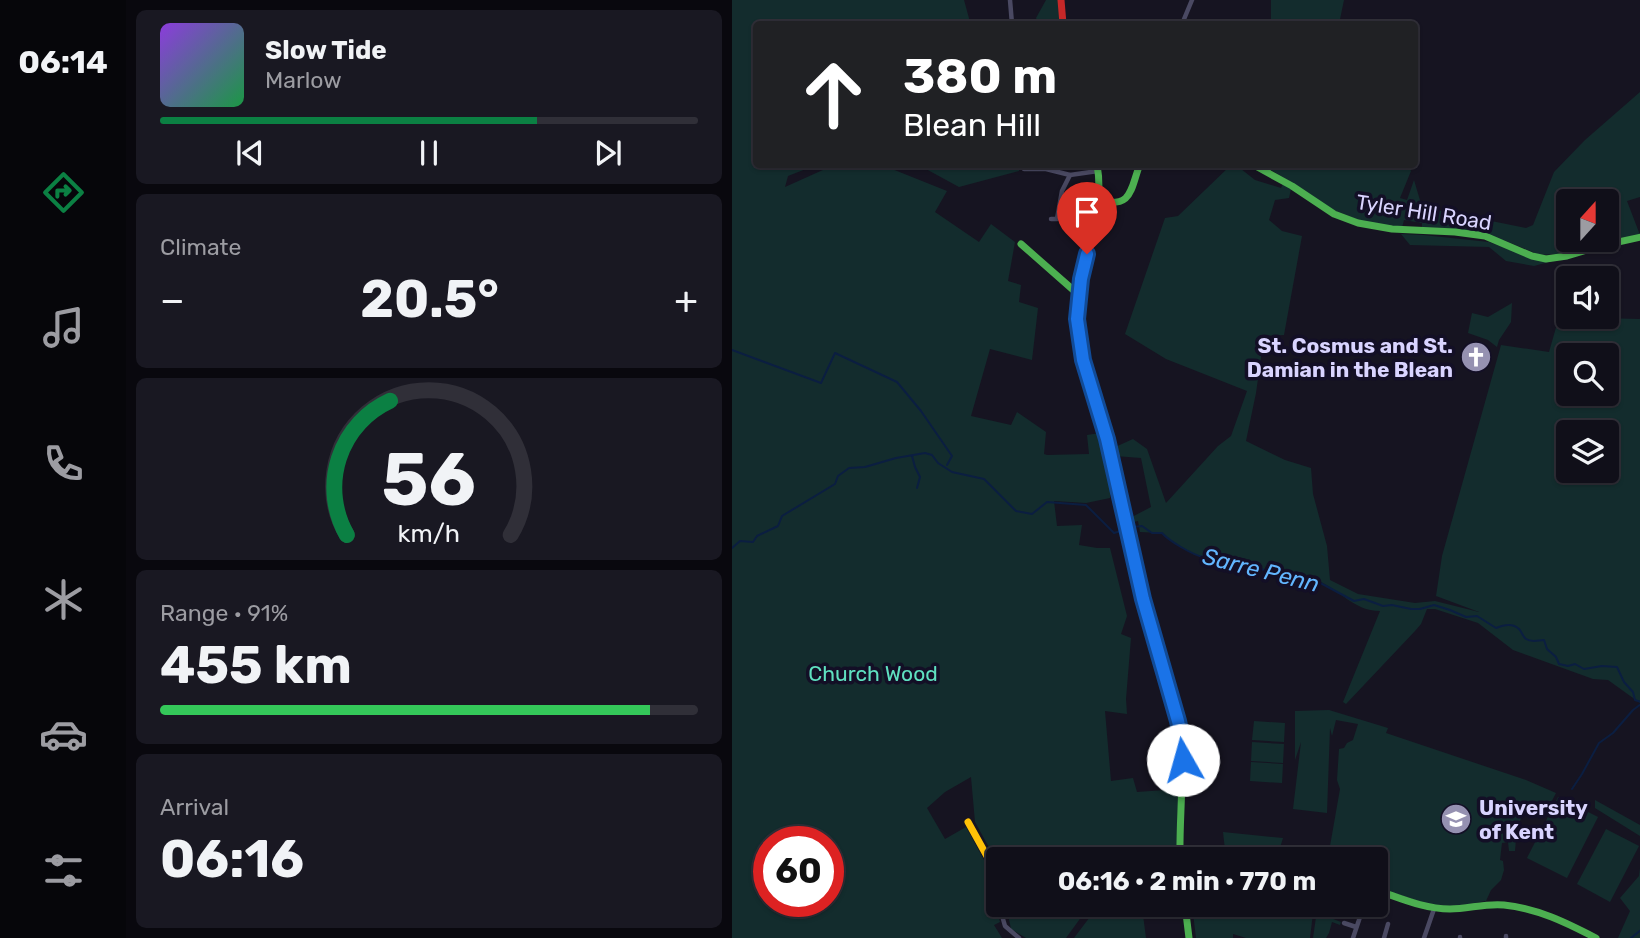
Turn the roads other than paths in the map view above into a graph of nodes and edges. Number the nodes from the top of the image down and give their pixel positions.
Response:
1 (1010, 0) edge
2 (1061, 0) edge
3 (1192, 0) edge
4 (1012, 21) edge
5 (1063, 21) edge
6 (1183, 21) edge
7 (1035, 168) edge
8 (1049, 168) edge
9 (1098, 168) edge
10 (1139, 168) edge
11 (1259, 168) edge
12 (1024, 169) dead end
13 (1070, 175) junction
14 (1099, 201) junction
15 (1051, 219) dead end
16 (1640, 237) edge
17 (1021, 244) dead end
18 (1079, 295) junction
19 (968, 822) dead end
20 (1181, 847) edge
21 (986, 854) edge
22 (1388, 894) edge
23 (1434, 909) junction
24 (1002, 917) edge
25 (1186, 917) edge
26 (1360, 917) edge
27 (1344, 923) dead end
28 (1388, 924) dead end
29 (1356, 927) junction
30 (1019, 938) edge
31 (1189, 938) edge
32 (1353, 938) edge
33 (1384, 938) edge
34 (1424, 938) edge
35 (1596, 938) edge

1 - 4 street
2 - 5 street
3 - 6 street
7 - 12 street
8 - 13 street
9 - 13 street
9 - 14 street
10 - 14 street
11 - 16 street, Tyler Hill Road
13 - 15 street
14 - 18 street
17 - 18 street
18 - 20 street
19 - 21 street
22 - 23 street
23 - 34 street
23 - 35 street
24 - 30 street
25 - 31 street
26 - 29 street
27 - 29 street
28 - 33 street
29 - 32 street

